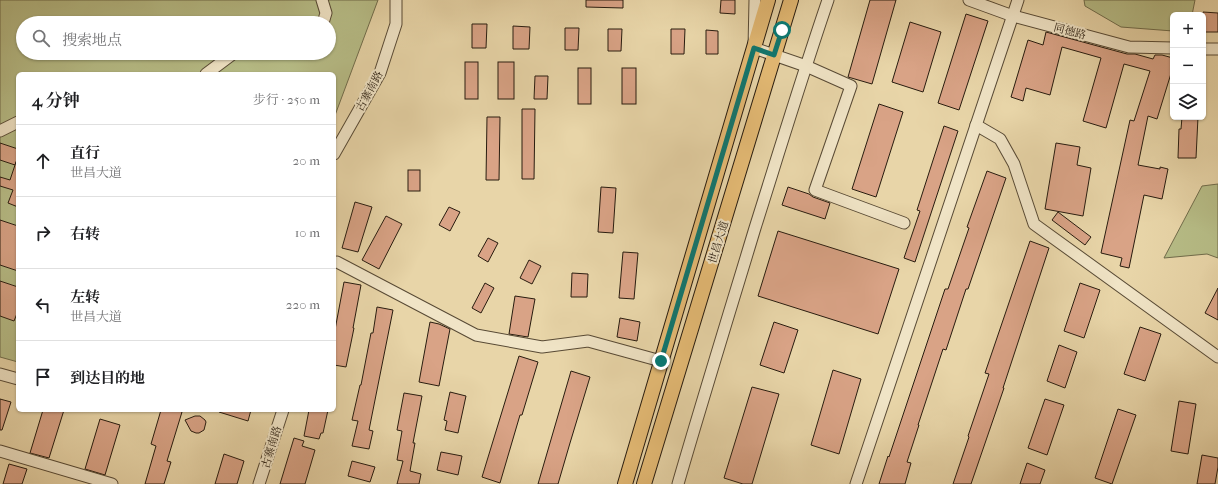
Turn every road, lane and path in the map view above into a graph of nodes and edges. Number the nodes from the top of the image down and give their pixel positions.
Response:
1 (322, 0) edge
2 (396, 0) edge
3 (755, 0) edge
4 (768, 0) edge
5 (791, 0) edge
6 (828, 0) edge
7 (969, 0) edge
8 (1018, 0) edge
9 (325, 16) edge
10 (1013, 16) junction
11 (754, 48) junction
12 (1170, 48) edge
13 (1206, 49) edge
14 (1218, 49) edge
15 (774, 55) junction
16 (225, 60) edge
17 (806, 66) junction
18 (209, 72) edge
19 (16, 123) edge
20 (976, 125) junction
21 (0, 131) edge
22 (336, 150) edge
23 (904, 223) dead end
24 (337, 262) dead end
25 (1218, 357) edge
26 (661, 361) junction
27 (0, 374) edge
28 (16, 378) edge
29 (282, 412) edge
30 (0, 451) edge
31 (112, 484) edge
32 (260, 484) edge
33 (625, 484) edge
34 (644, 484) edge
35 (678, 484) edge
36 (856, 484) edge

1 - 9 street
2 - 22 street, 古寨南路
3 - 11 street
4 - 11 main road, 世昌大道
5 - 15 main road, 世昌大道
6 - 17 street
7 - 10 street, 同德路
8 - 10 street
10 - 12 street, 同德路
10 - 20 street
11 - 15 street
11 - 26 main road, 世昌大道
13 - 14 street
15 - 17 street
15 - 34 main road, 世昌大道
16 - 18 street
17 - 23 street
17 - 35 street
19 - 21 street
20 - 25 street
20 - 36 street
24 - 26 street
26 - 33 main road, 世昌大道
27 - 28 street
29 - 32 street, 古寨南路
30 - 31 street

